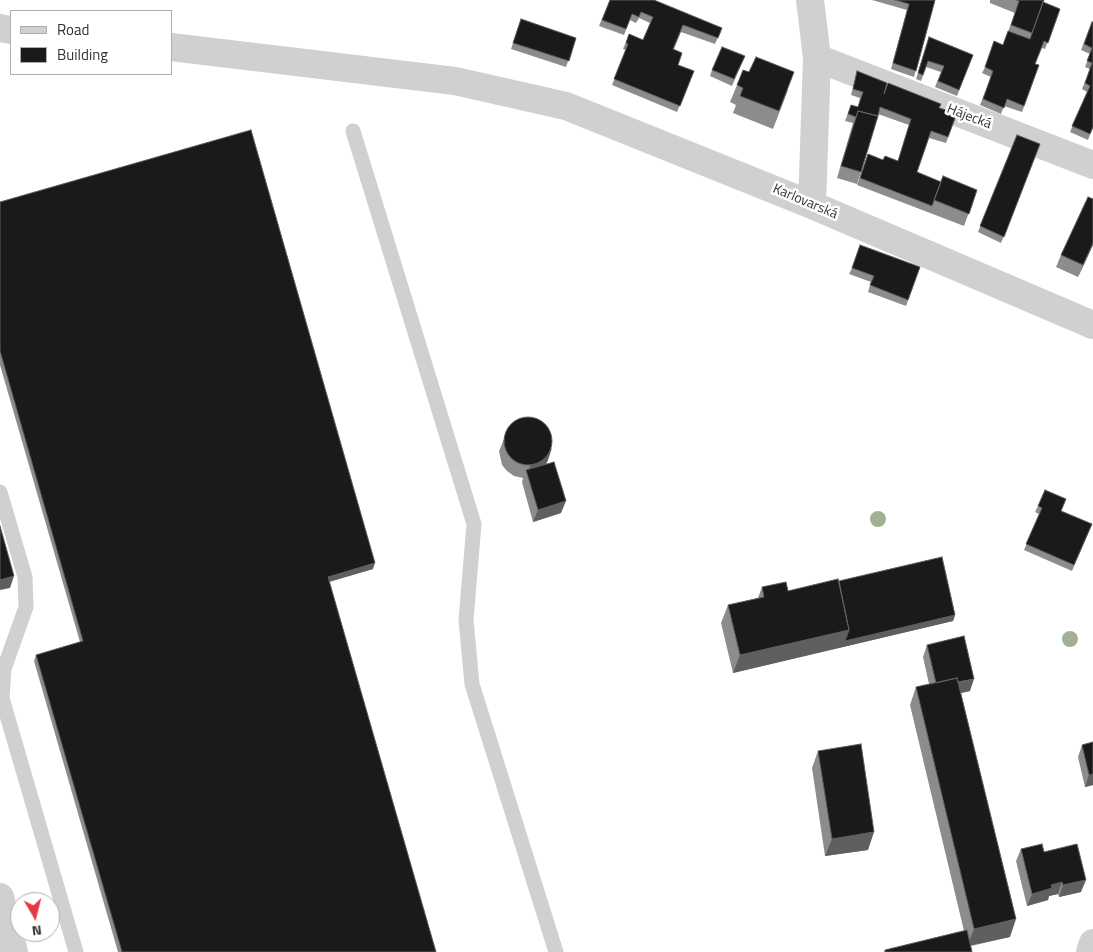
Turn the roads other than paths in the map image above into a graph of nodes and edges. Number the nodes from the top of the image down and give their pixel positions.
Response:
1 (810, 0) edge
2 (172, 47) edge
3 (817, 58) junction
4 (353, 131) dead end
5 (1093, 165) edge
6 (812, 205) junction
7 (1093, 325) edge
8 (0, 492) edge
9 (0, 897) edge
10 (1093, 943) edge
11 (14, 952) edge
12 (76, 952) edge
13 (556, 952) edge
14 (1090, 952) edge

1 - 3 street
2 - 6 street, Karlovarská
3 - 5 street, Hájecká
3 - 6 street
4 - 13 lane
6 - 7 street, Karlovarská
8 - 12 lane
9 - 11 street
10 - 14 street

